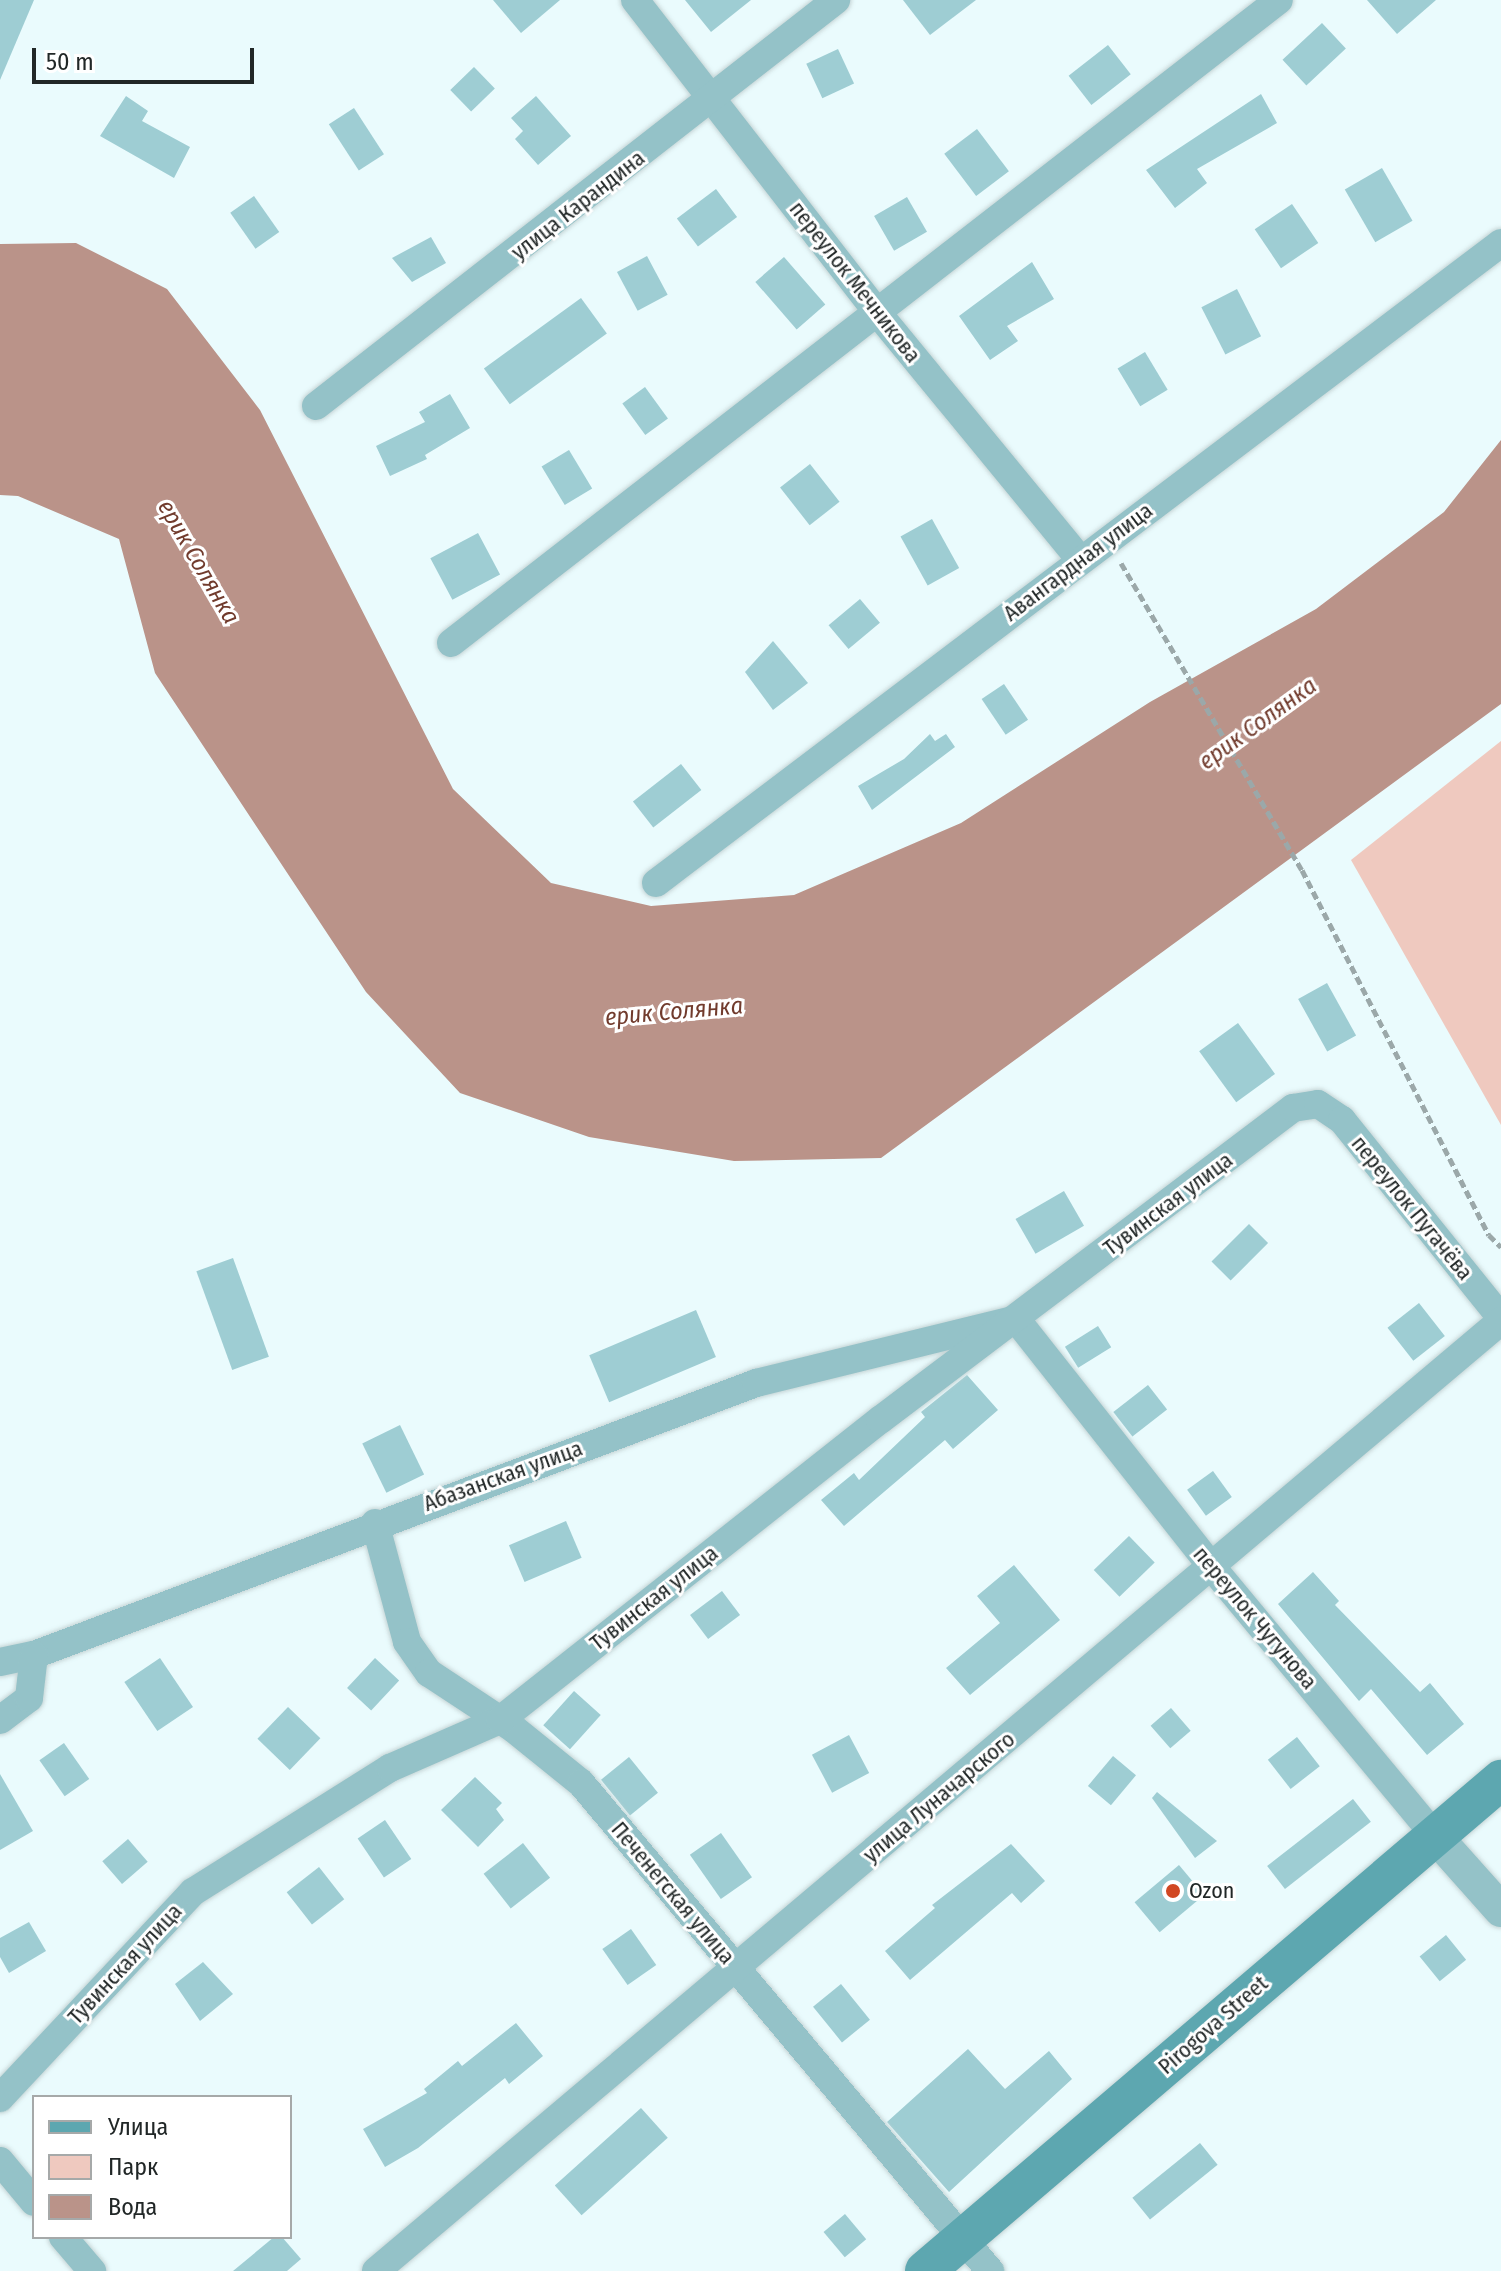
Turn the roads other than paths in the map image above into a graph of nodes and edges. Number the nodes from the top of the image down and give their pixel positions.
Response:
1 (635, 0) edge
2 (836, 0) edge
3 (1279, 0) edge
4 (714, 100) junction
5 (1501, 243) edge
6 (876, 311) junction
7 (316, 406) dead end
8 (1080, 559) junction
9 (451, 643) dead end
10 (656, 883) dead end
11 (1318, 1104) joint
12 (1016, 1319) junction
13 (1501, 1320) edge
14 (375, 1523) junction
15 (1211, 1566) junction
16 (34, 1655) junction
17 (0, 1662) edge
18 (0, 1720) edge
19 (500, 1720) junction
20 (1501, 1780) edge
21 (1435, 1836) junction
22 (1501, 1910) edge
23 (736, 1969) junction
24 (0, 2098) edge
25 (0, 2161) edge
26 (32, 2200) edge
27 (65, 2239) edge
28 (962, 2240) junction
29 (92, 2271) edge
30 (376, 2271) edge
31 (925, 2271) edge
32 (990, 2271) edge

1 - 4 street, переулок Мечникова
2 - 4 street, улица Карандина
3 - 6 street
4 - 6 street, переулок Мечникова
4 - 7 street, улица Карандина
5 - 8 street, Авангардная улица
6 - 8 street, переулок Мечникова
6 - 9 street
8 - 10 street, Авангардная улица
11 - 12 street, Тувинская улица
11 - 13 street, переулок Пугачёва
12 - 14 street, Абазанская улица
12 - 15 street, переулок Чугунова
12 - 19 street, Тувинская улица
13 - 15 street, улица Луначарского
14 - 16 street, Абазанская улица
14 - 19 street, Печенегская улица
15 - 21 street, переулок Чугунова
15 - 23 street, улица Луначарского
16 - 17 street, Абазанская улица
16 - 18 street
19 - 23 street, Печенегская улица
19 - 24 street, Тувинская улица
20 - 21 main road, Pirogova Street
21 - 22 street, переулок Чугунова
21 - 28 main road, Pirogova Street
23 - 28 street, Печенегская улица
23 - 30 street, улица Луначарского
25 - 26 street
27 - 29 street
28 - 31 main road, Pirogova Street
28 - 32 street, Печенегская улица

